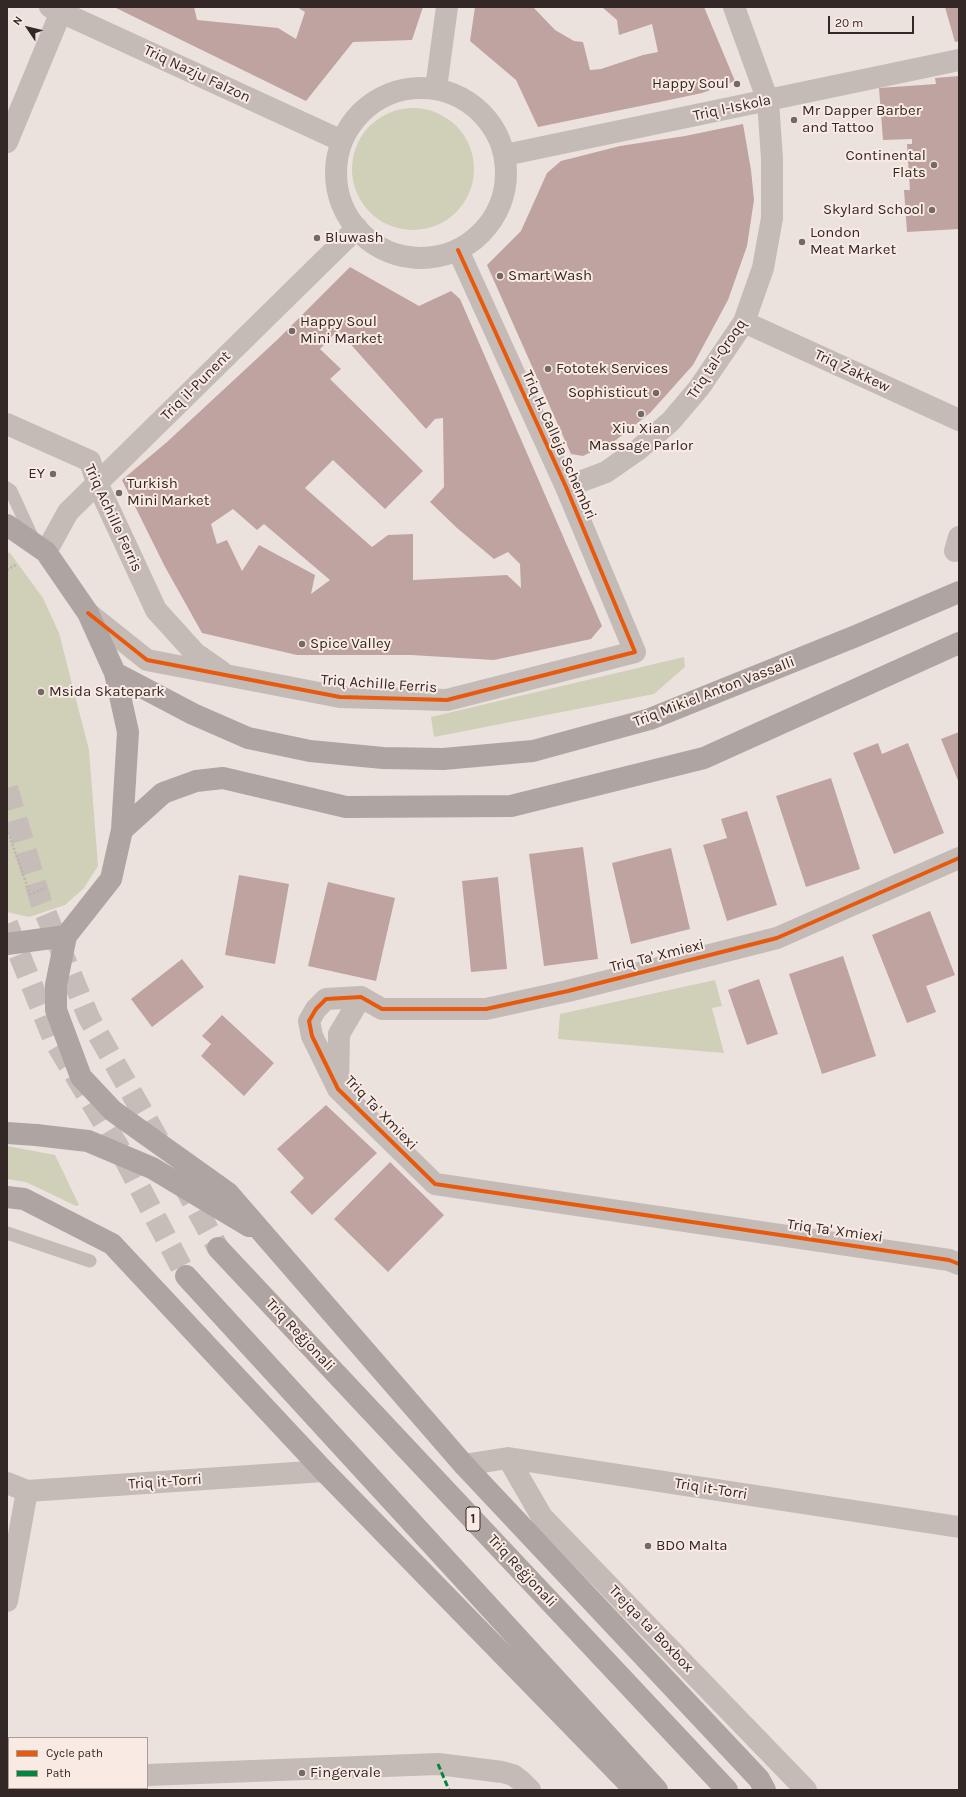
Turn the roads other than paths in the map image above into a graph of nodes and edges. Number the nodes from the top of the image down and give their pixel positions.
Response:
1 (447, 7) edge
2 (734, 7) edge
3 (58, 9) edge
4 (959, 60) edge
5 (436, 88) junction
6 (768, 100) junction
7 (342, 141) junction
8 (7, 142) edge
9 (505, 155) junction
10 (357, 228) junction
11 (458, 250) junction
12 (744, 322) junction
13 (959, 420) edge
14 (7, 424) edge
15 (97, 483) junction
16 (566, 487) junction
17 (7, 488) edge
18 (7, 525) edge
19 (41, 548) junction
20 (959, 592) edge
21 (88, 613) junction
22 (959, 643) edge
23 (635, 652) joint
24 (115, 673) junction
25 (227, 676) junction
26 (122, 830) junction
27 (959, 858) edge
28 (66, 936) junction
29 (7, 944) edge
30 (361, 997) junction
31 (338, 1089) junction
32 (7, 1133) edge
33 (7, 1196) edge
34 (7, 1233) edge
35 (264, 1235) junction
36 (218, 1248) tunnel mouth
37 (90, 1262) dead end
38 (959, 1264) edge
39 (186, 1276) tunnel mouth
40 (508, 1458) junction
41 (464, 1465) junction
42 (324, 1471) junction
43 (7, 1483) edge
44 (27, 1491) junction
45 (959, 1527) edge
46 (7, 1601) edge
47 (148, 1776) edge
48 (530, 1790) edge
49 (635, 1790) edge
50 (657, 1790) edge
51 (727, 1790) edge
52 (765, 1790) edge
53 (806, 1790) edge

1 - 5 street
2 - 6 street, Triq tal-Qroqq
3 - 7 street, Triq Nazju Falzon
3 - 8 street
4 - 6 street, Triq l-Iskola
5 - 7 street
5 - 9 street
6 - 9 street, Triq l-Iskola
6 - 12 street, Triq tal-Qroqq
7 - 10 street
9 - 11 street
10 - 11 street
10 - 15 street, Triq il-Punent
11 - 16 street, Triq H. Calleja Schembri
12 - 13 street, Triq Żakkew
12 - 16 street, Triq tal-Qroqq
14 - 15 street, Triq Achille Ferris
15 - 19 street, Triq il-Punent
15 - 25 street, Triq Achille Ferris
16 - 23 street, Triq H. Calleja Schembri
17 - 19 lane
18 - 19 highway
19 - 21 highway
20 - 24 highway, Triq Mikiel Anton Vassalli
21 - 24 highway
21 - 25 street, Triq Achille Ferris
22 - 26 highway
23 - 25 street, Triq Achille Ferris
24 - 26 highway
26 - 28 highway
27 - 30 street, Triq Ta' Xmiexi
28 - 29 highway
28 - 35 highway
30 - 31 street, Triq Ta' Xmiexi
30 - 31 street, Triq Ta' Xmiexi
31 - 38 street, Triq Ta' Xmiexi
32 - 35 highway, bridge
33 - 42 highway
34 - 37 lane
35 - 41 highway
36 - 51 highway, Triq Reġjonali / 1
39 - 50 highway
40 - 41 street, Triq it-Torri
40 - 45 street, Triq it-Torri
40 - 53 street, Trejqa ta' Boxbox
41 - 52 highway
42 - 44 street, Triq it-Torri
42 - 49 highway
43 - 44 street, Triq it-Torri
44 - 46 street
47 - 48 street

